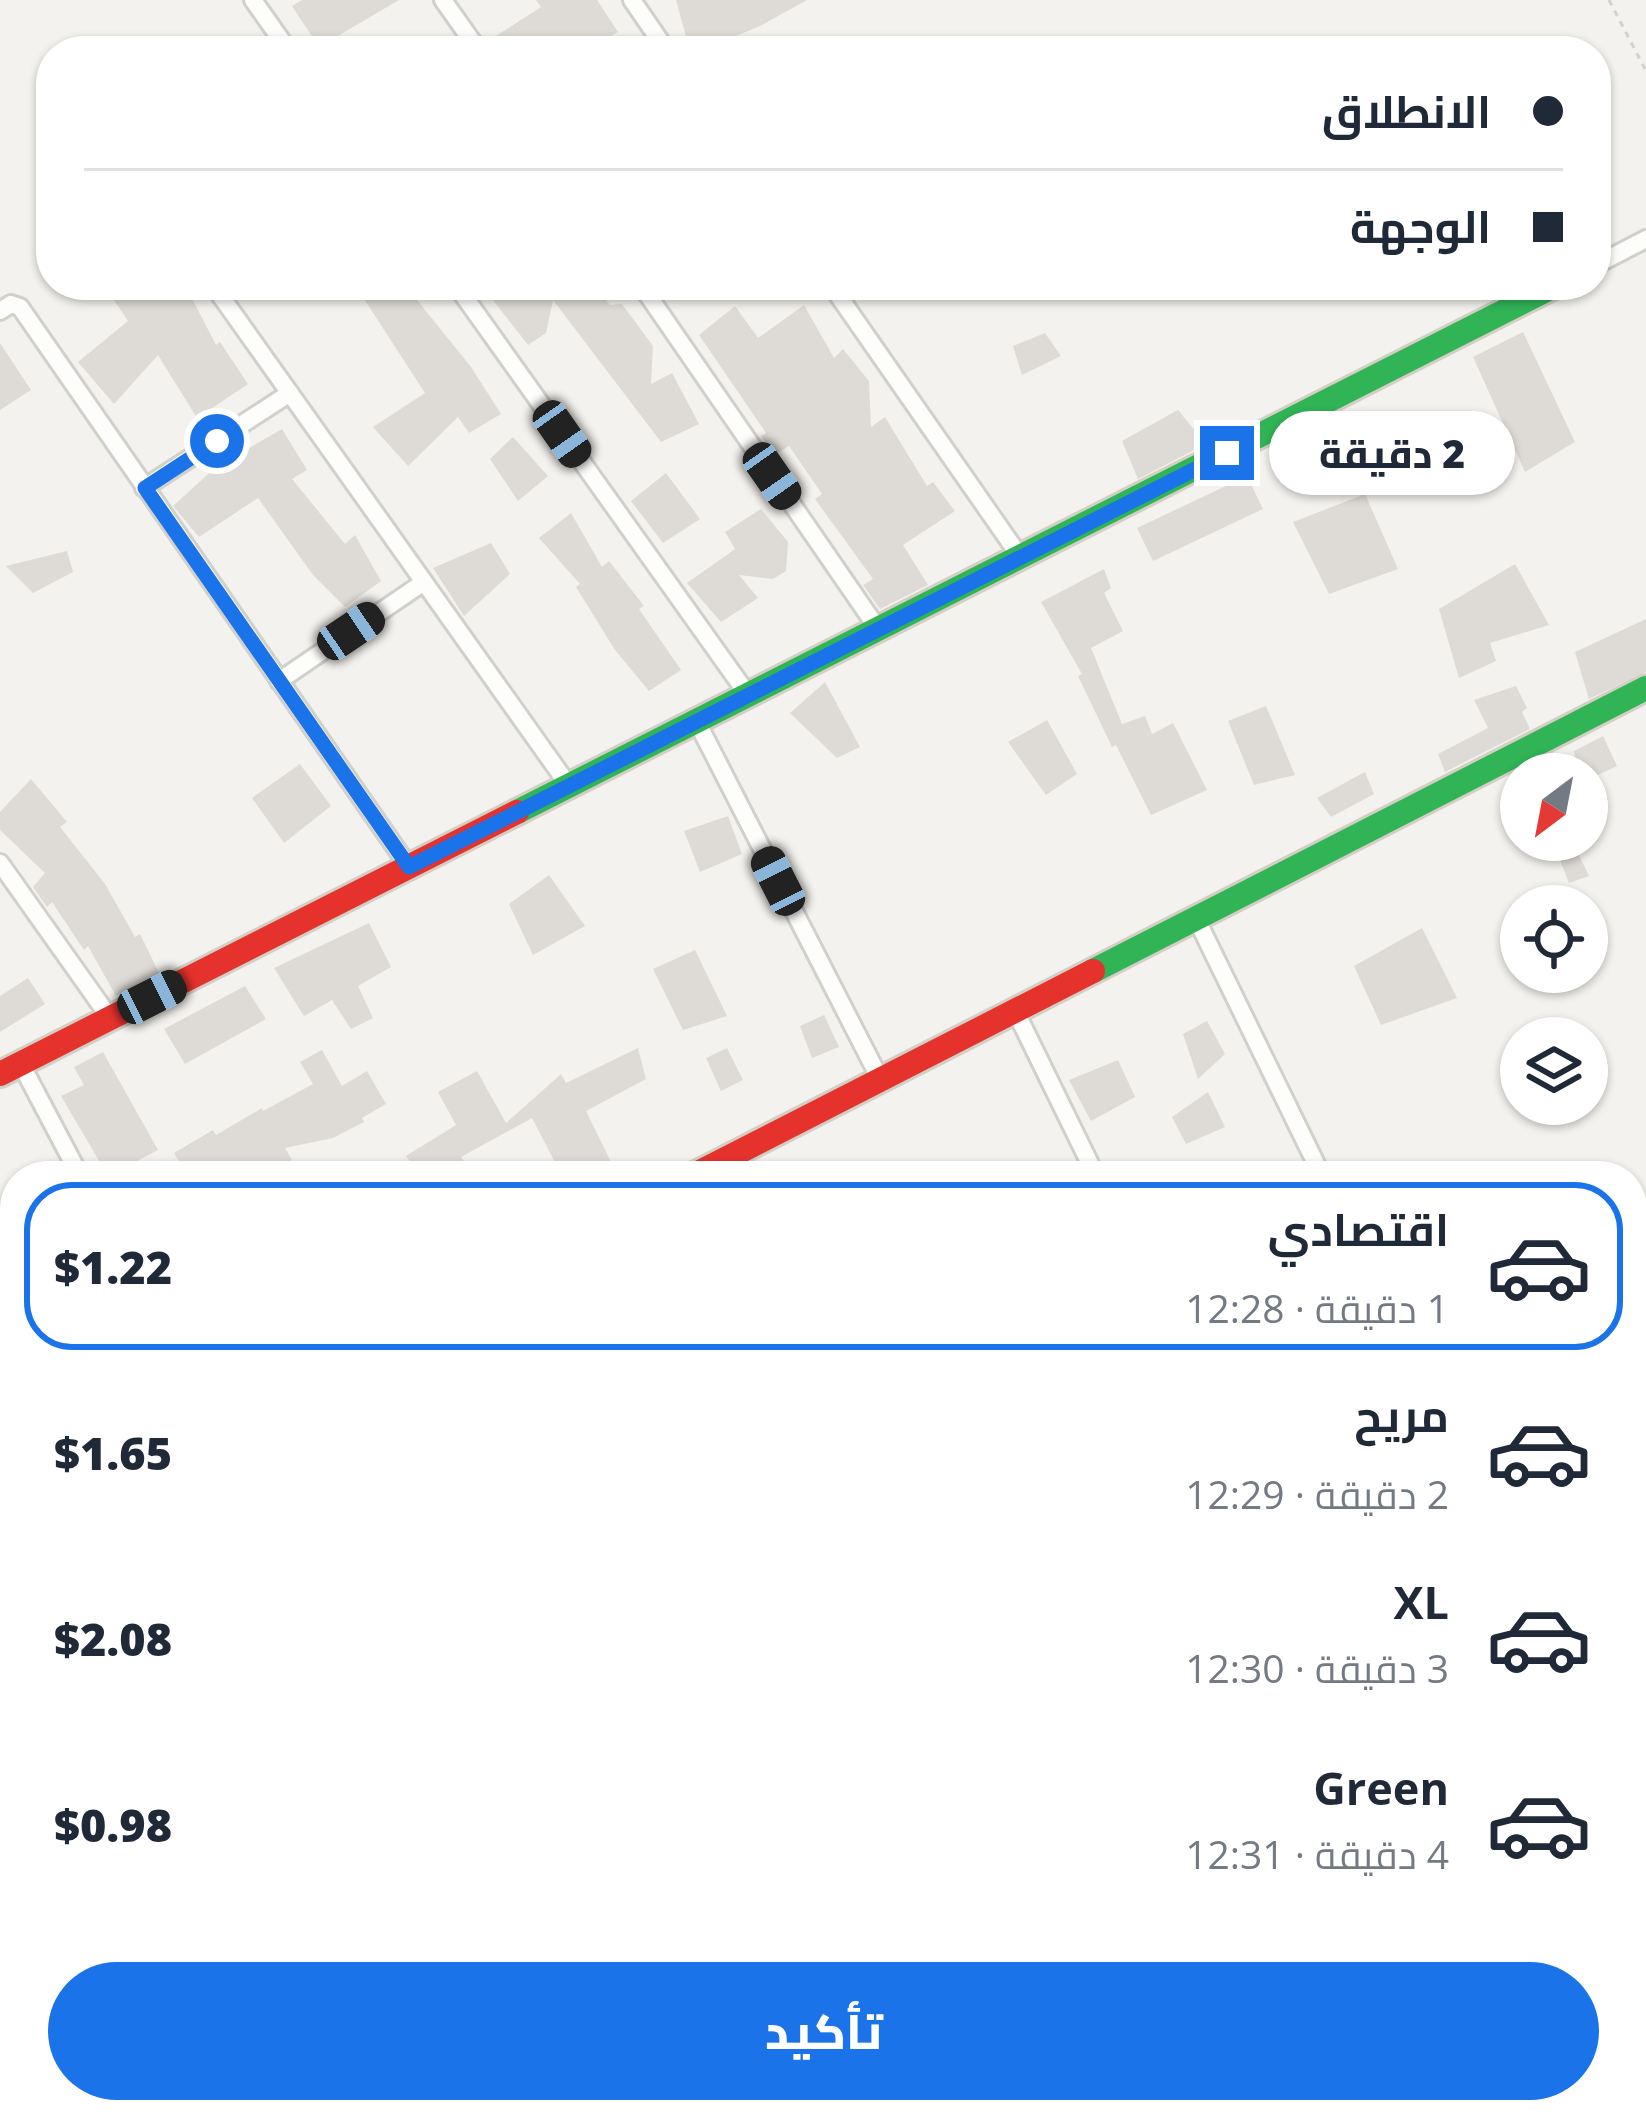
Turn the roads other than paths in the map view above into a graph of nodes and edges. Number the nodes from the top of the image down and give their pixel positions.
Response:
1 (253, 0) edge
2 (443, 0) edge
3 (632, 0) edge
4 (278, 36) edge
5 (468, 36) edge
6 (657, 36) edge
7 (1646, 239) edge
8 (1611, 257) edge
9 (224, 300) edge
10 (467, 300) edge
11 (651, 300) edge
12 (841, 300) edge
13 (1527, 300) edge
14 (0, 311) edge
15 (290, 394) junction
16 (145, 488) junction
17 (1021, 558) junction
18 (424, 582) junction
19 (878, 628) junction
20 (279, 680) junction
21 (1646, 688) edge
22 (748, 695) junction
23 (697, 722) junction
24 (569, 786) junction
25 (0, 863) edge
26 (409, 867) junction
27 (1196, 918) junction
28 (1015, 1010) junction
29 (110, 1018) junction
30 (10, 1069) edge
31 (880, 1079) junction
32 (70, 1161) edge
33 (721, 1161) edge
34 (1089, 1161) edge
35 (1315, 1161) edge

1 - 4 street
2 - 5 street
3 - 6 street
7 - 8 street
9 - 15 street
10 - 22 street
11 - 19 street
12 - 17 street
13 - 17 street
14 - 16 street
15 - 16 street
15 - 18 street
16 - 20 street
17 - 19 street
18 - 20 street
18 - 24 street
19 - 22 street
20 - 26 street
21 - 27 street
22 - 23 street
23 - 24 street
23 - 31 street
24 - 26 street
25 - 29 street
26 - 29 street
27 - 28 street
27 - 35 street
28 - 31 street
28 - 34 street
29 - 30 street
30 - 32 street
31 - 33 street

